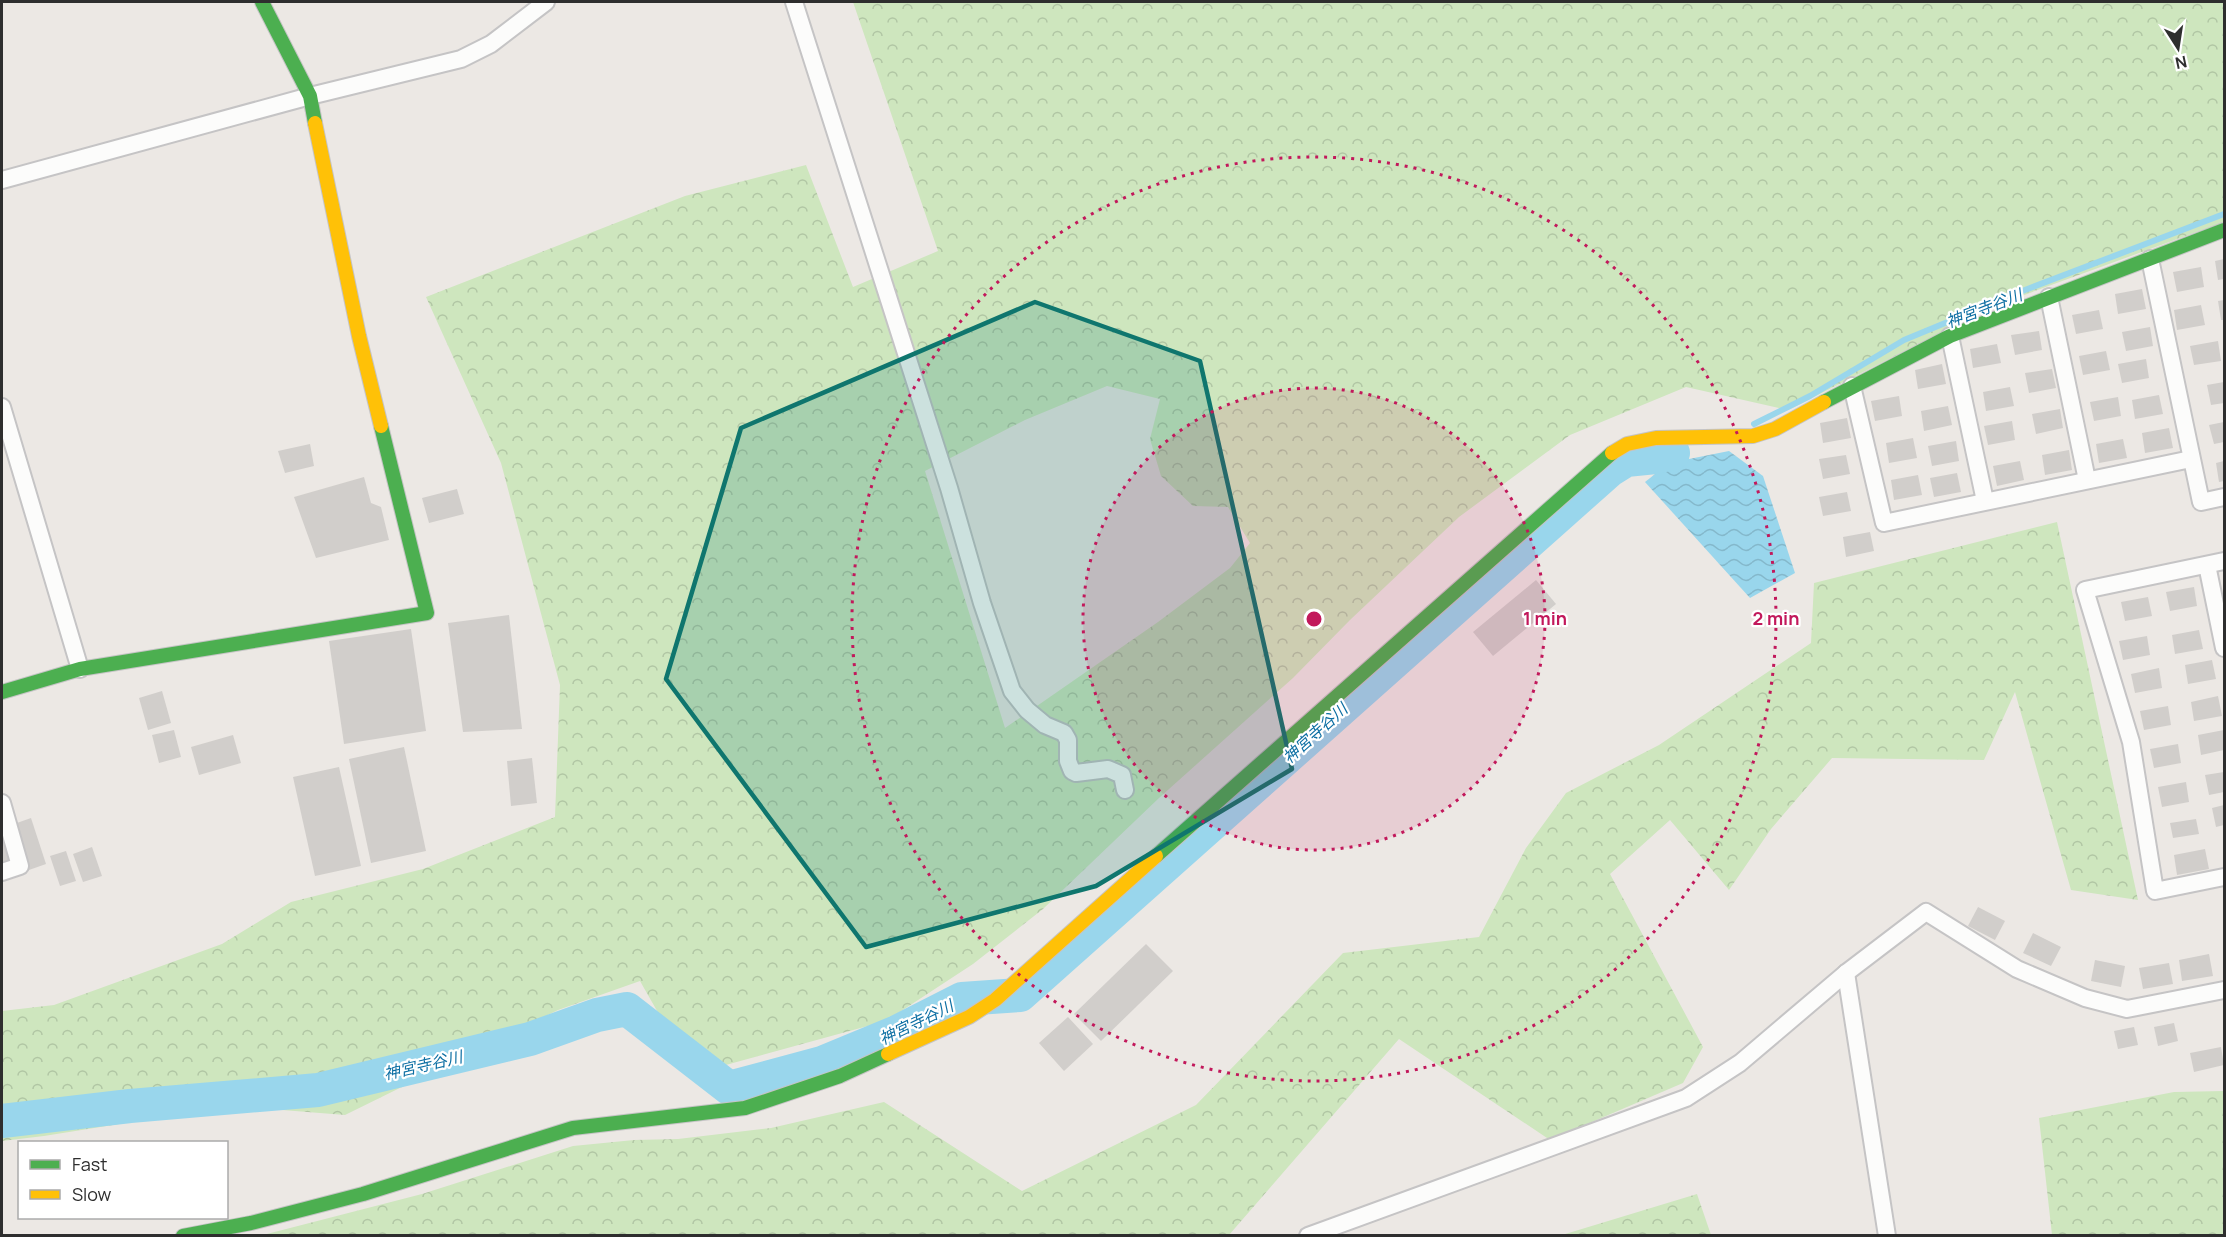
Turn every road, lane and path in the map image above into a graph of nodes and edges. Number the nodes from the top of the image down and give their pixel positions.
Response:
1 (262, 2) edge
2 (546, 2) edge
3 (794, 2) edge
4 (310, 96) junction
5 (2, 180) edge
6 (2224, 230) edge
7 (2150, 259) junction
8 (2049, 297) junction
9 (1950, 336) junction
10 (1851, 386) junction
11 (2, 407) edge
12 (2191, 459) junction
13 (2087, 480) junction
14 (2224, 497) edge
15 (1985, 501) junction
16 (2224, 561) edge
17 (2207, 565) junction
18 (2224, 648) edge
19 (80, 669) junction
20 (2, 692) edge
21 (1125, 790) dead end
22 (2, 803) edge
23 (2, 872) edge
24 (2224, 877) edge
25 (1846, 973) junction
26 (2224, 990) edge
27 (183, 1236) edge
28 (1308, 1236) edge
29 (1887, 1236) edge

1 - 4 street
2 - 4 street
3 - 21 street
4 - 5 street
4 - 19 street
6 - 7 street
7 - 8 street
7 - 12 street
8 - 9 street
8 - 13 street
9 - 10 street
9 - 15 street
10 - 15 street
10 - 27 street
11 - 19 street
12 - 13 street
12 - 14 street
13 - 15 street
16 - 17 street
17 - 18 street
17 - 24 street
19 - 20 street
22 - 23 street
25 - 26 street
25 - 28 street
25 - 29 street

